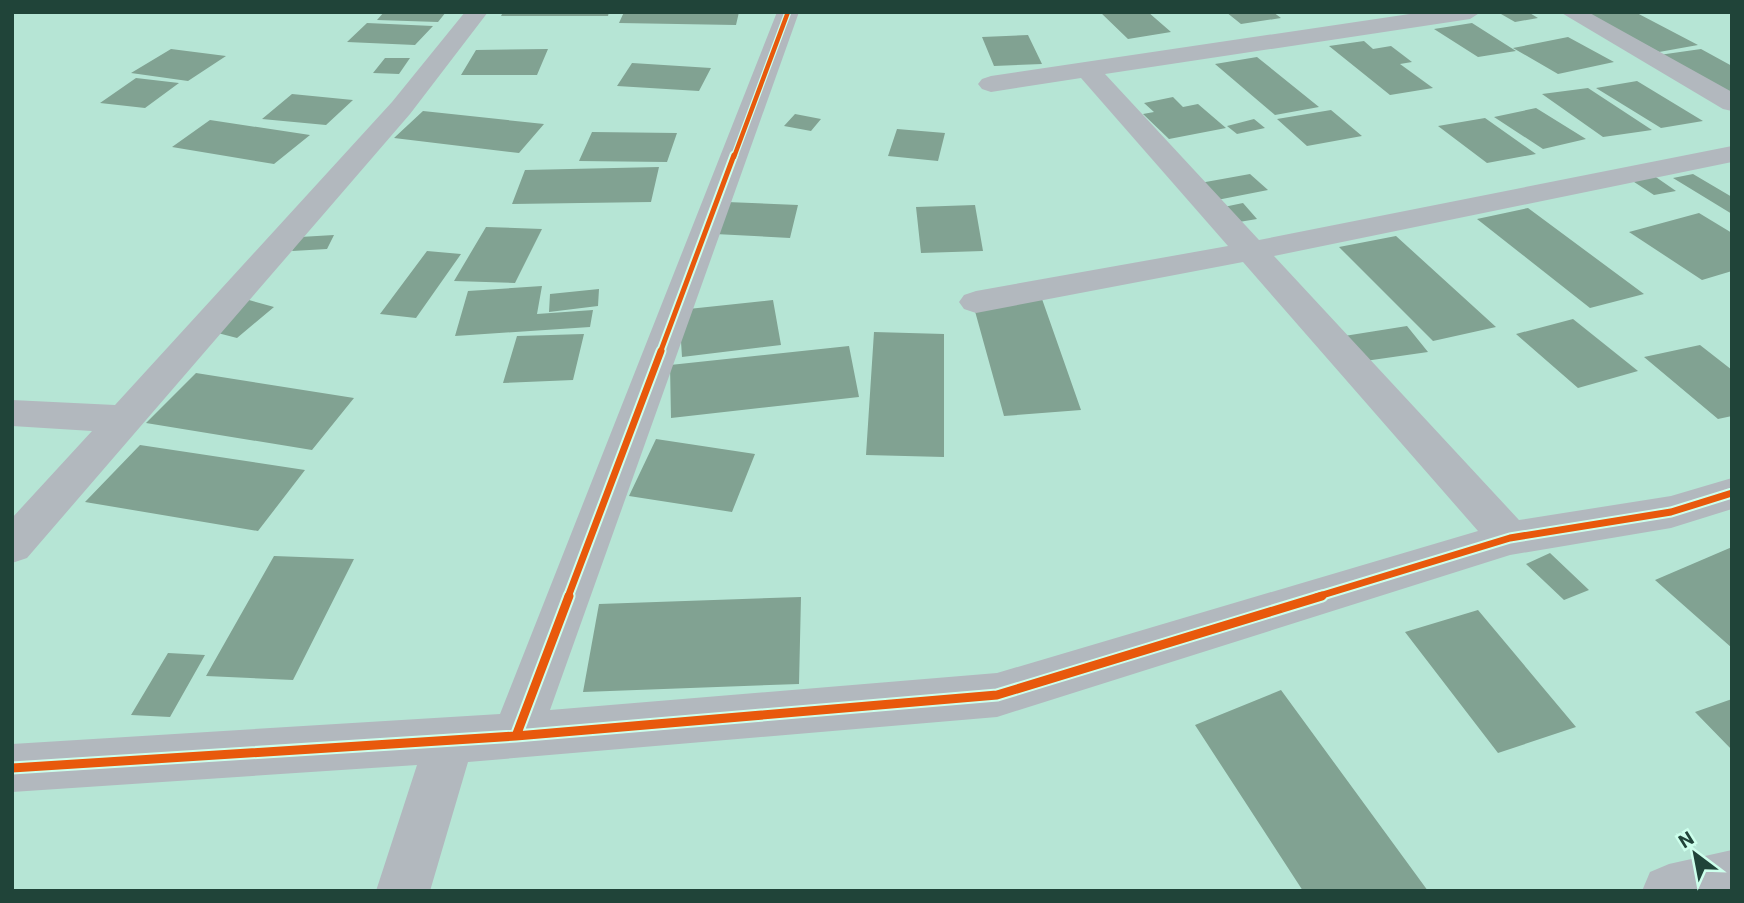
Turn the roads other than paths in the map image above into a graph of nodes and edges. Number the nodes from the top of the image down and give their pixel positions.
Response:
1 (477, 12) edge
2 (788, 12) edge
3 (1470, 12) edge
4 (1571, 12) edge
5 (1087, 71) junction
6 (991, 84) dead end
7 (1732, 103) edge
8 (1732, 154) edge
9 (1252, 251) junction
10 (976, 302) dead end
11 (12, 413) edge
12 (125, 419) junction
13 (1732, 493) edge
14 (1510, 538) junction
15 (12, 546) edge
16 (516, 736) junction
17 (450, 740) junction
18 (12, 768) edge
19 (1732, 877) edge
20 (403, 891) edge
21 (1669, 891) edge

1 - 12 street
2 - 16 street
3 - 5 street
4 - 7 street
5 - 6 street
5 - 9 street
8 - 9 street
9 - 10 street
9 - 14 street
11 - 12 street
12 - 15 street
13 - 14 street
14 - 16 street
16 - 17 street
17 - 18 street
17 - 20 street
19 - 21 street

